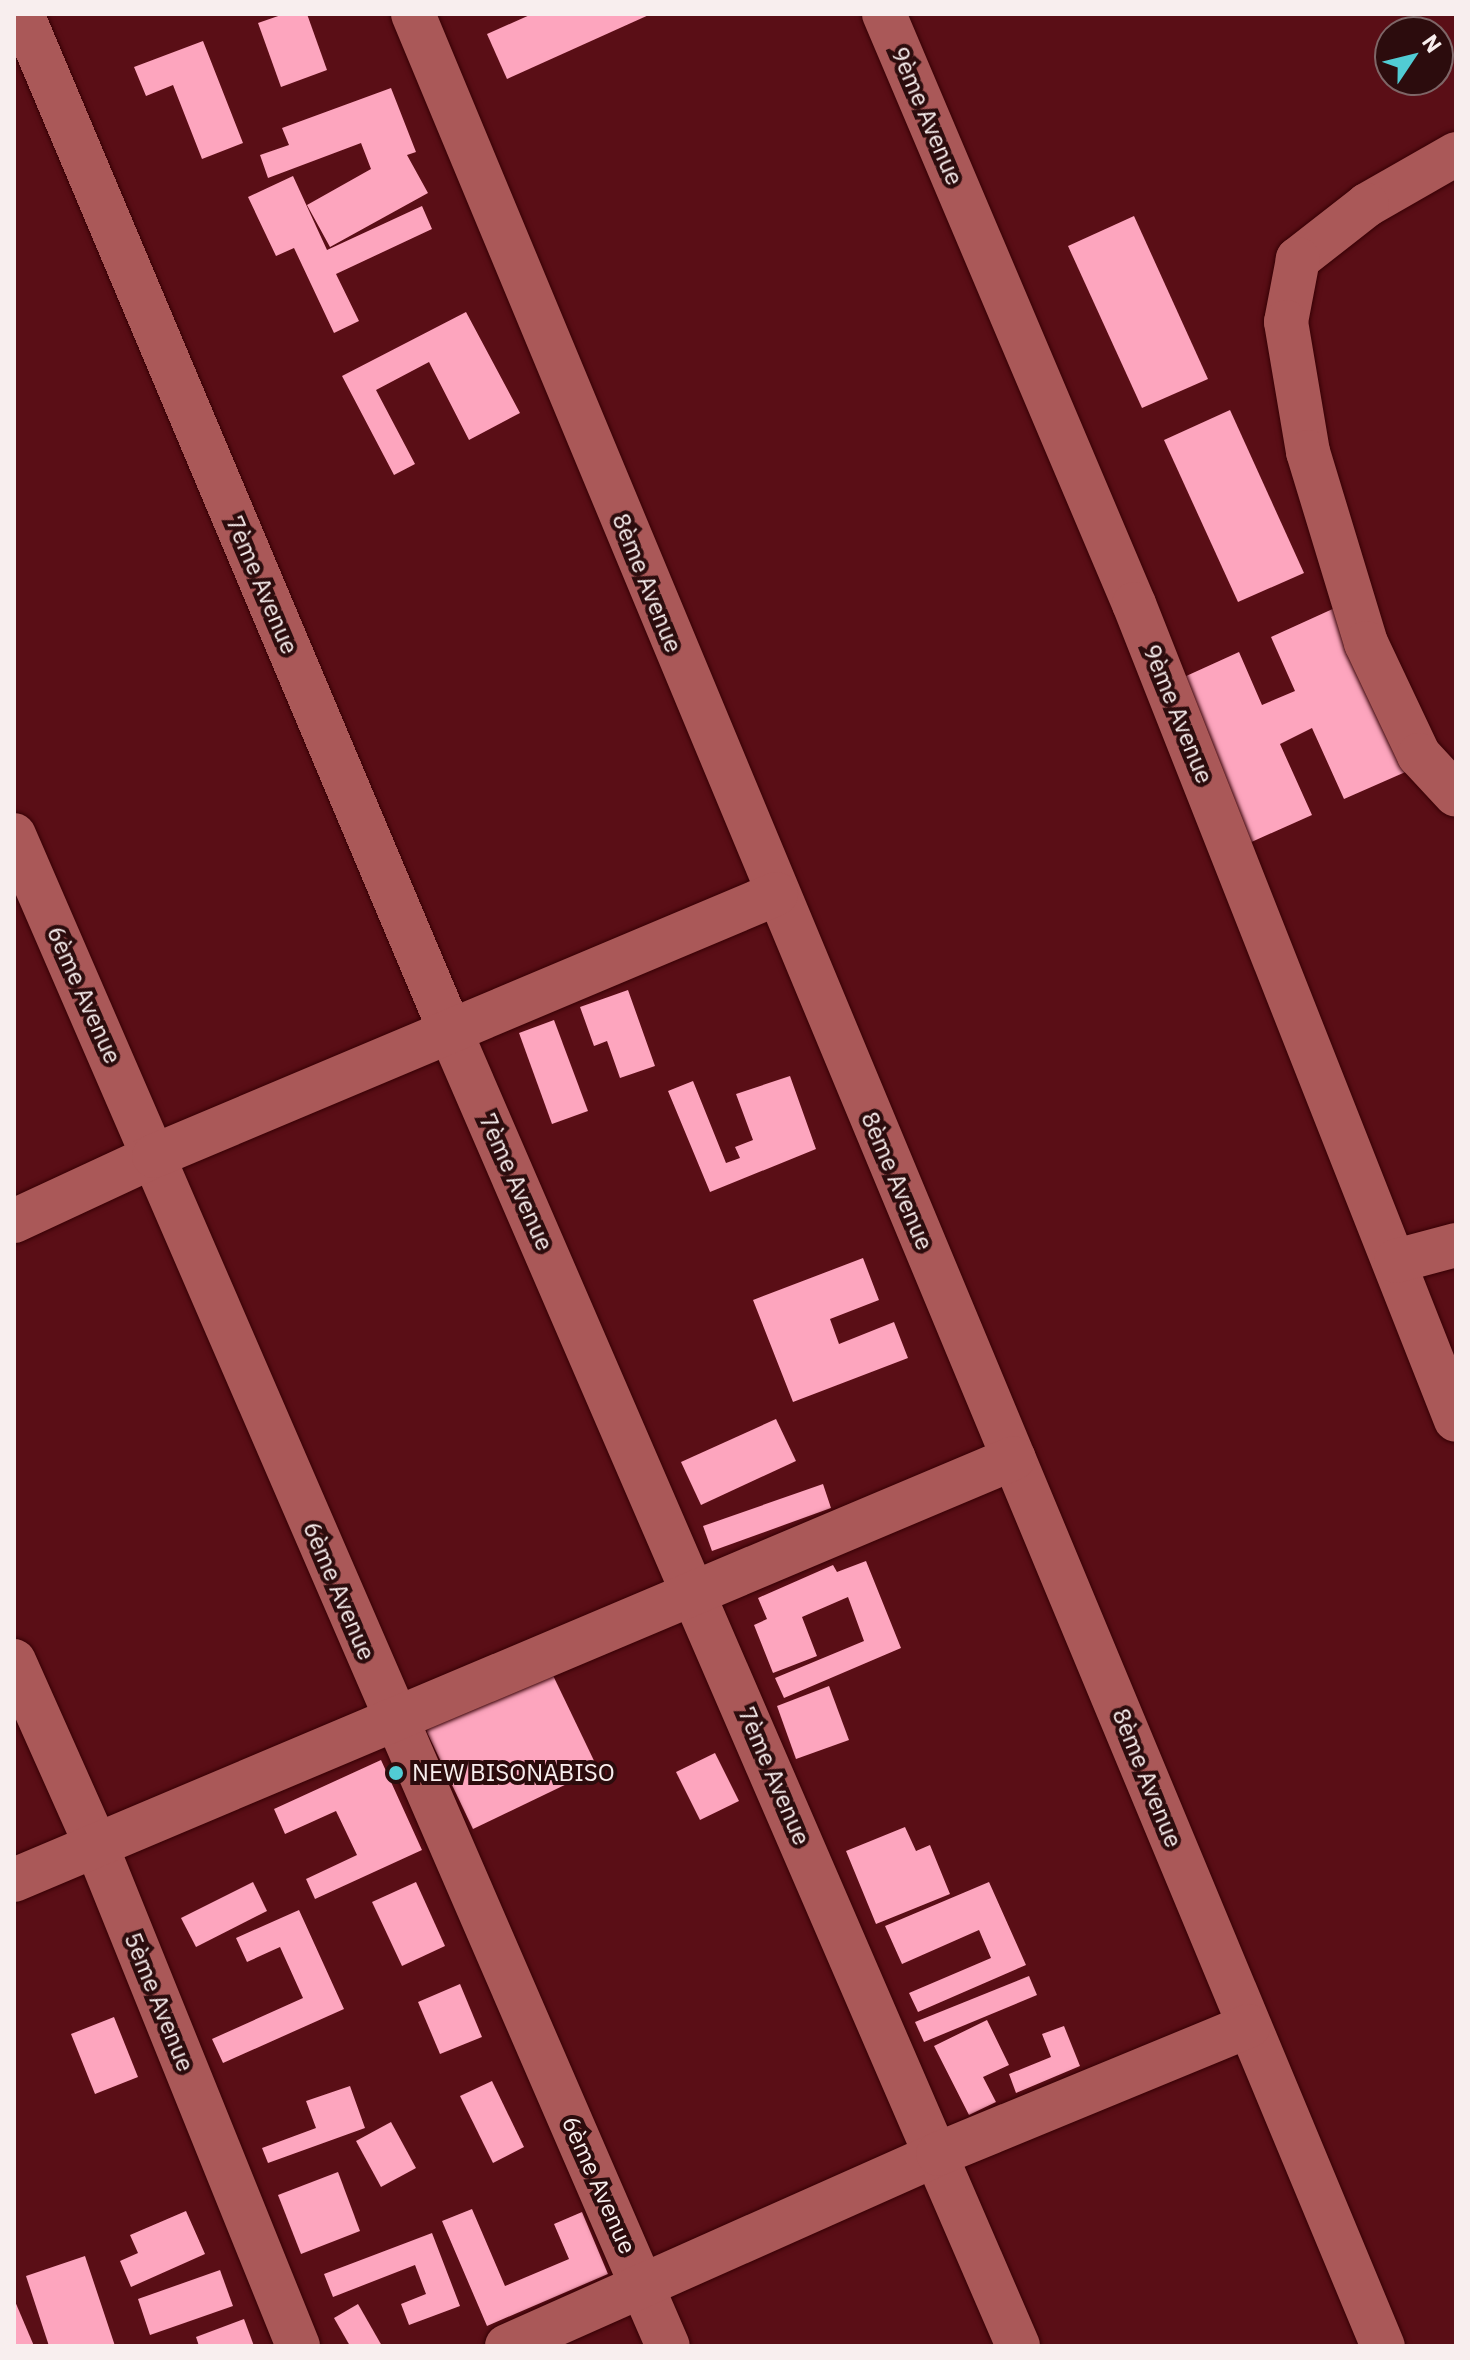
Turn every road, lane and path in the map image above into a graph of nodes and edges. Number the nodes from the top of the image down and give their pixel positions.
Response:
1 (22, 14) edge
2 (413, 14) edge
3 (884, 14) edge
4 (1456, 154) edge
5 (1456, 795) edge
6 (14, 835) edge
7 (776, 894) junction
8 (451, 1033) junction
9 (154, 1156) junction
10 (14, 1221) edge
11 (1456, 1245) edge
12 (1396, 1261) junction
13 (1456, 1420) edge
14 (1014, 1458) junction
15 (695, 1591) junction
16 (14, 1661) edge
17 (393, 1719) junction
18 (96, 1845) junction
19 (14, 1880) edge
20 (1249, 2026) junction
21 (938, 2154) junction
22 (642, 2284) junction
23 (298, 2346) edge
24 (507, 2346) edge
25 (668, 2346) edge
26 (1018, 2346) edge
27 (1383, 2346) edge

1 - 8 street, 7ème Avenue
2 - 7 street, 8ème Avenue
3 - 12 street, 9ème Avenue
4 - 5 street
6 - 9 street, 6ème Avenue
7 - 8 street
7 - 14 street, 8ème Avenue
8 - 9 street
8 - 15 street, 7ème Avenue
9 - 10 street
9 - 17 street, 6ème Avenue
11 - 12 street
12 - 13 street, 9ème Avenue
14 - 15 street
14 - 20 street, 8ème Avenue
15 - 17 street
15 - 21 street, 7ème Avenue
16 - 18 street, 5ème Avenue
17 - 18 street
17 - 22 street, 6ème Avenue
18 - 19 street
18 - 23 street, 5ème Avenue
20 - 21 street
20 - 27 street, 8ème Avenue
21 - 22 street
21 - 26 street, 7ème Avenue
22 - 24 street
22 - 25 street, 6ème Avenue

